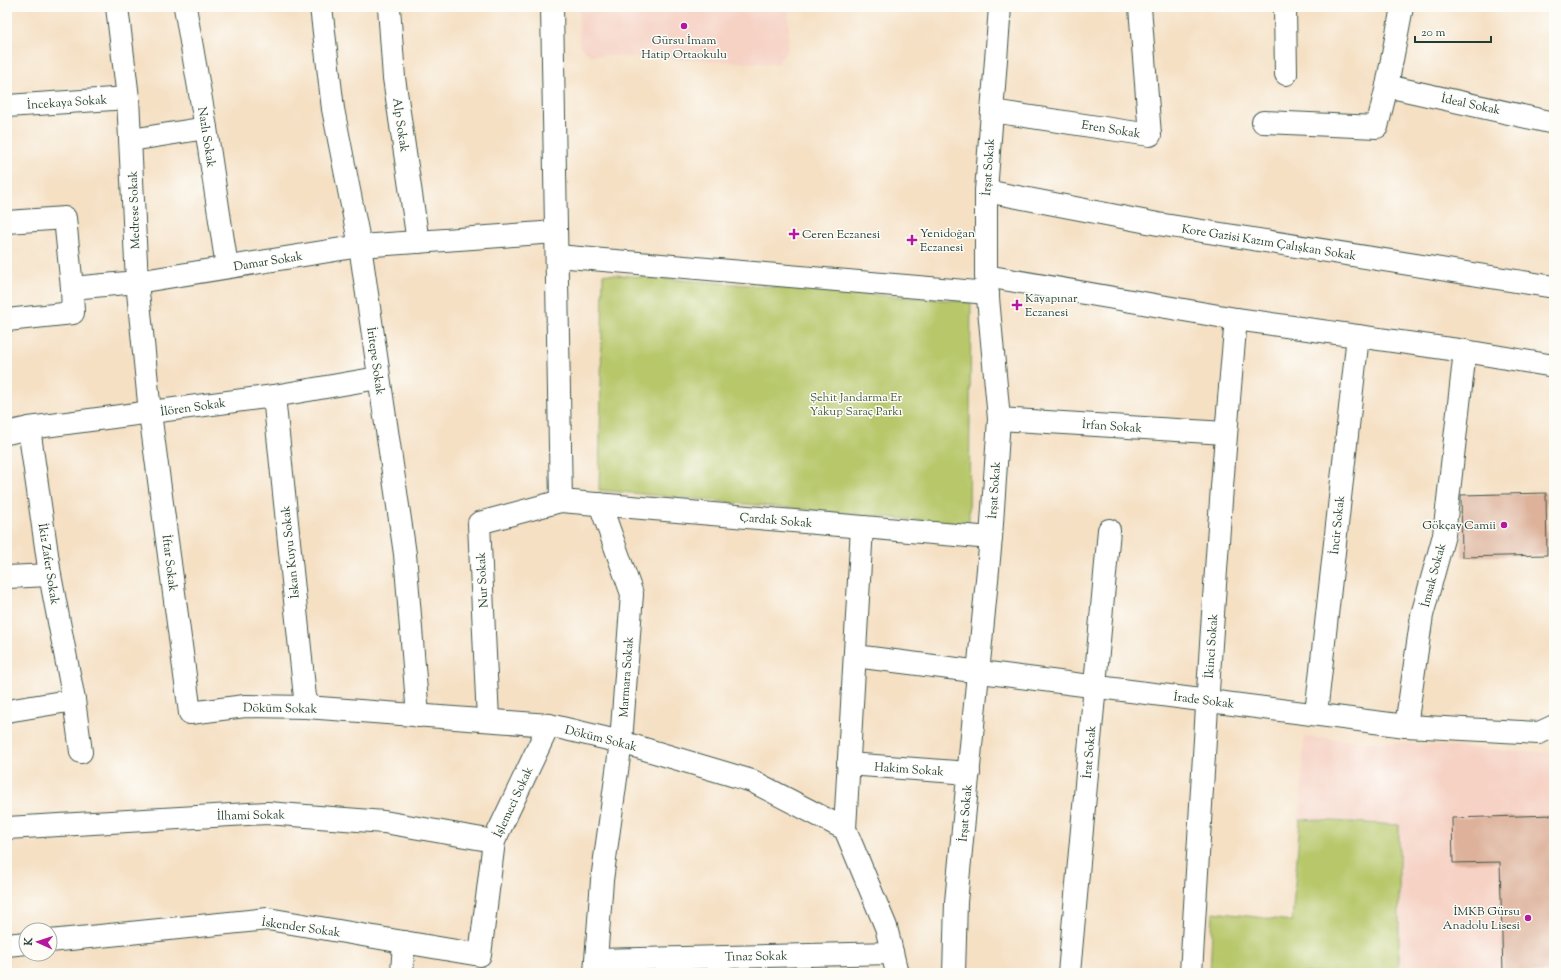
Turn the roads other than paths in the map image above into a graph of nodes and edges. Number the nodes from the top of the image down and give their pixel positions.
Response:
1 (117, 7) edge
2 (185, 7) edge
3 (321, 7) edge
4 (389, 7) edge
5 (552, 7) edge
6 (1000, 7) edge
7 (1140, 7) edge
8 (1284, 7) edge
9 (1402, 7) edge
10 (1286, 74) dead end
11 (1387, 86) junction
12 (128, 98) junction
13 (7, 106) edge
14 (992, 111) junction
15 (1263, 122) dead end
16 (1554, 123) edge
17 (206, 128) junction
18 (131, 140) junction
19 (986, 191) junction
20 (7, 222) edge
21 (556, 232) junction
22 (418, 242) junction
23 (360, 246) junction
24 (556, 256) junction
25 (227, 267) junction
26 (137, 282) junction
27 (987, 285) junction
28 (1554, 287) edge
29 (72, 288) junction
30 (1236, 319) junction
31 (7, 320) edge
32 (1358, 336) junction
33 (1465, 351) junction
34 (1554, 366) edge
35 (378, 378) junction
36 (274, 396) junction
37 (150, 413) junction
38 (999, 419) junction
39 (30, 428) junction
40 (7, 433) edge
41 (1225, 434) junction
42 (561, 501) junction
43 (600, 504) junction
44 (862, 527) junction
45 (1108, 530) dead end
46 (991, 538) junction
47 (50, 575) junction
48 (7, 577) edge
49 (855, 656) junction
50 (978, 672) junction
51 (1095, 686) junction
52 (74, 700) junction
53 (1207, 701) junction
54 (306, 707) junction
55 (7, 711) edge
56 (190, 713) joint
57 (1316, 714) junction
58 (418, 716) junction
59 (488, 720) junction
60 (549, 725) junction
61 (1406, 726) junction
62 (1554, 726) edge
63 (621, 742) junction
64 (81, 752) dead end
65 (848, 764) junction
66 (968, 773) junction
67 (7, 828) edge
68 (845, 829) junction
69 (494, 841) junction
70 (58, 940) edge
71 (404, 942) junction
72 (18, 944) edge
73 (7, 945) edge
74 (480, 955) joint
75 (894, 963) edge
76 (596, 967) edge
77 (402, 973) edge
78 (954, 973) edge
79 (1069, 973) edge
80 (1191, 973) edge

1 - 12 street, Medrese Sokak
2 - 17 street, Nazlı Sokak
3 - 23 street, İritepe Sokak
4 - 22 street, Alp Sokak
5 - 21 street
6 - 14 street, İrşat Sokak
7 - 14 street, Eren Sokak
8 - 10 street
9 - 11 street
11 - 15 street
11 - 16 street, İdeal Sokak
12 - 13 street, İncekaya Sokak
12 - 18 street, Medrese Sokak
14 - 19 street, İrşat Sokak
17 - 18 street
17 - 25 street, Nazlı Sokak
18 - 26 street, Medrese Sokak
19 - 27 street, İrşat Sokak
19 - 28 street, Kore Gazisi Kazım Çalışkan Sokak
20 - 29 street
21 - 22 street, Damar Sokak
21 - 24 street
22 - 23 street, Damar Sokak
23 - 25 street, Damar Sokak
23 - 35 street, İritepe Sokak
24 - 27 street
24 - 42 street
25 - 26 street, Damar Sokak
26 - 29 street, Damar Sokak
26 - 37 street, Medrese Sokak
27 - 30 street
27 - 38 street, İrşat Sokak
29 - 31 street
30 - 32 street
30 - 41 street, İkinci Sokak
32 - 33 street
32 - 57 street, İncir Sokak
33 - 34 street
33 - 61 street, İmsak Sokak
35 - 36 street, İlören Sokak
35 - 58 street, İritepe Sokak
36 - 37 street, İlören Sokak
36 - 54 street, İskan Kuyu Sokak
37 - 39 street, İlören Sokak
37 - 56 street, İftar Sokak
38 - 41 street, İrfan Sokak
38 - 46 street, İrşat Sokak
39 - 40 street, İlören Sokak
39 - 47 street, İkiz Zafer Sokak
41 - 53 street, İkinci Sokak
42 - 43 street, Çardak Sokak
42 - 59 street, Nur Sokak
43 - 44 street, Çardak Sokak
43 - 63 street, Marmara Sokak
44 - 46 street, Çardak Sokak
44 - 49 street
45 - 51 street, İrat Sokak
46 - 50 street, İrşat Sokak
47 - 48 street
47 - 52 street, İkiz Zafer Sokak
49 - 50 street, İrade Sokak
49 - 65 street
50 - 51 street, İrade Sokak
50 - 66 street, İrşat Sokak
51 - 53 street, İrade Sokak
51 - 79 street, İrat Sokak
52 - 55 street
52 - 64 street, İkiz Zafer Sokak
53 - 57 street, İrade Sokak
53 - 80 street, İkinci Sokak
54 - 56 street, Döküm Sokak
54 - 58 street, Döküm Sokak
57 - 61 street, İrade Sokak
58 - 59 street, Döküm Sokak
59 - 60 street, Döküm Sokak
60 - 63 street, Döküm Sokak
60 - 69 street, İşlemeci Sokak
61 - 62 street, İrade Sokak
63 - 68 street, Döküm Sokak
63 - 76 street, Marmara Sokak
65 - 66 street, Hakim Sokak
65 - 68 street
66 - 78 street, İrşat Sokak
67 - 69 street, İlhami Sokak
68 - 75 street
69 - 74 street, İşlemeci Sokak
70 - 71 street, İskender Sokak
71 - 74 street, İskender Sokak
71 - 77 street
72 - 73 street
75 - 76 street, Tınaz Sokak

